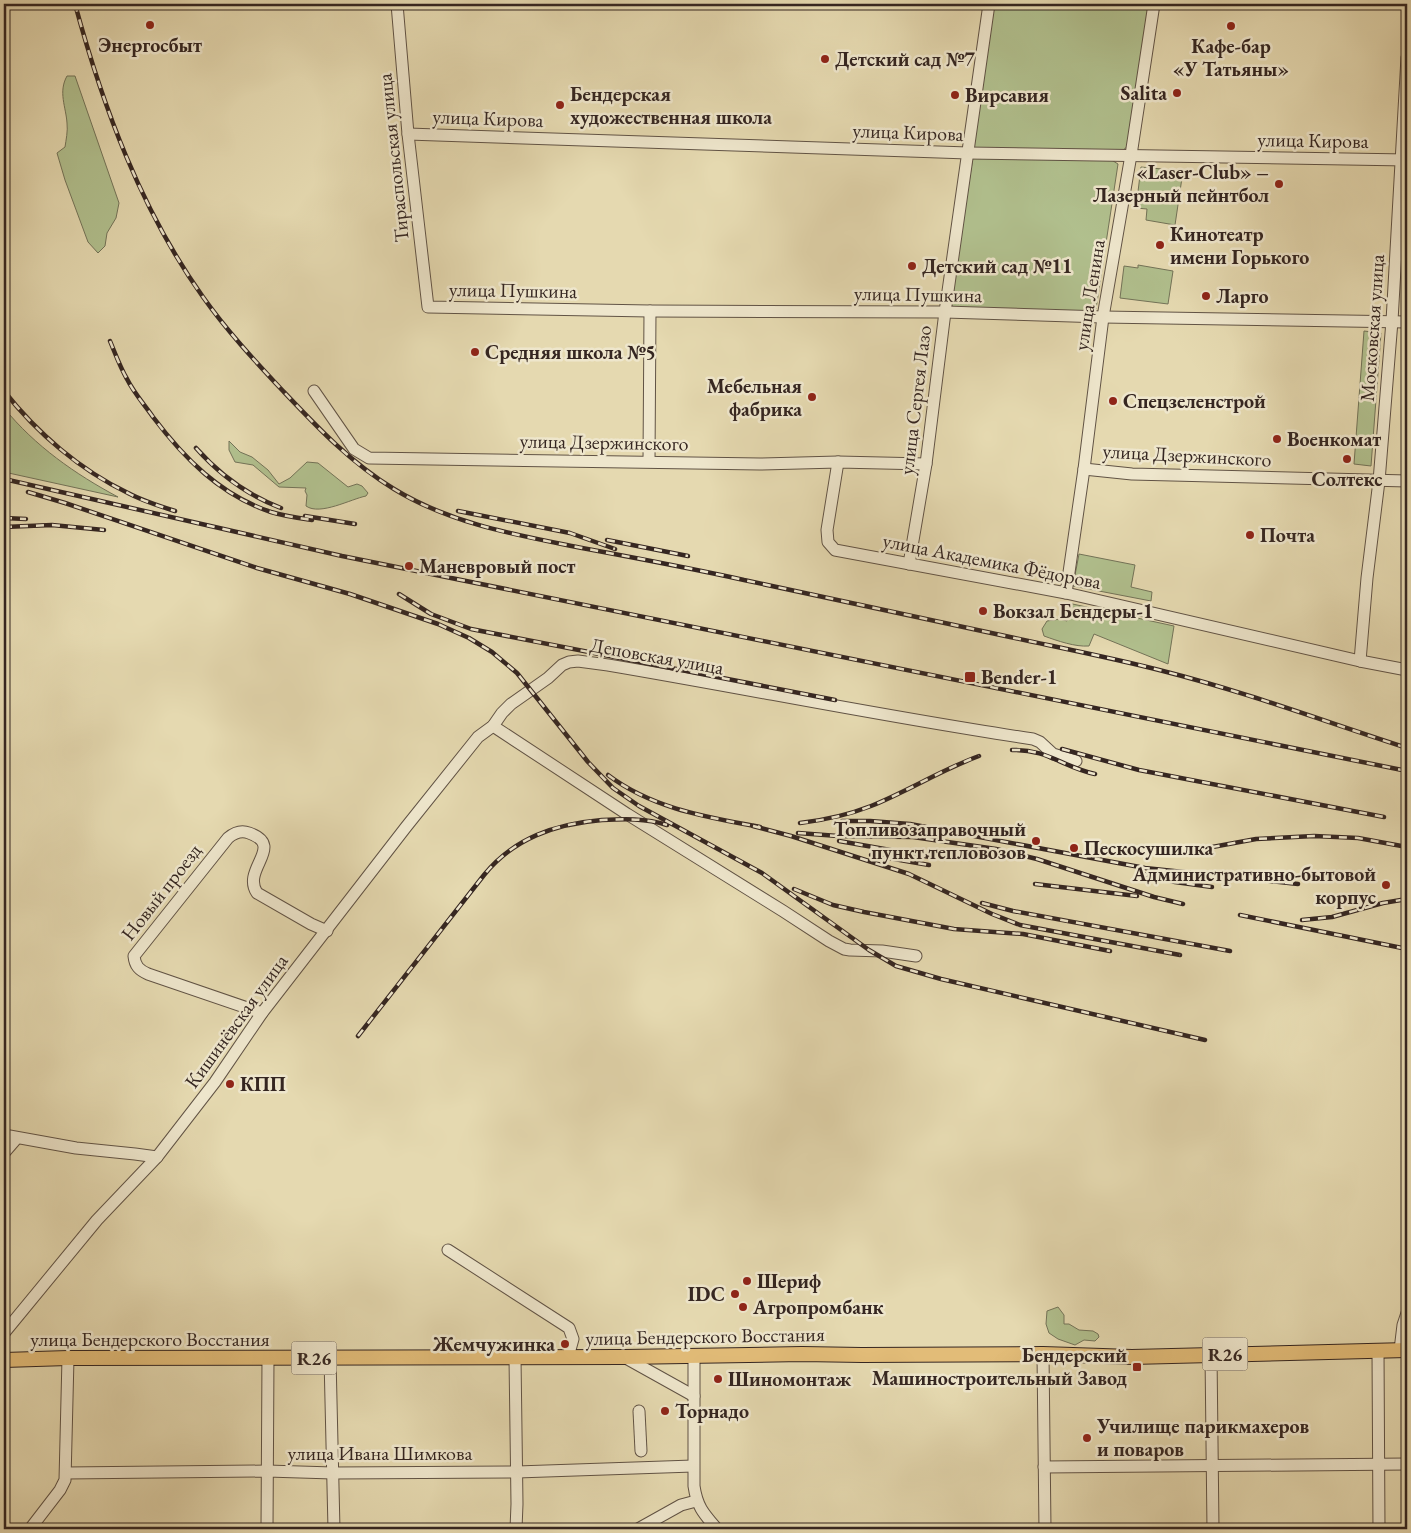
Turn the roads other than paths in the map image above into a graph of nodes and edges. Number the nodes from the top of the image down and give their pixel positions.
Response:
1 (397, 4) edge
2 (989, 4) edge
3 (1154, 4) edge
4 (1407, 56) edge
5 (408, 134) junction
6 (968, 153) junction
7 (1131, 156) junction
8 (1405, 160) edge
9 (428, 307) joint
10 (650, 311) junction
11 (945, 312) junction
12 (1103, 317) junction
13 (1392, 322) junction
14 (1407, 322) edge
15 (314, 390) dead end
16 (650, 461) junction
17 (838, 462) junction
18 (926, 464) junction
19 (1084, 468) junction
20 (1379, 481) junction
21 (1407, 481) edge
22 (909, 564) junction
23 (1066, 593) junction
24 (1360, 661) junction
25 (1407, 670) edge
26 (493, 726) junction
27 (1076, 761) dead end
28 (327, 931) junction
29 (916, 956) dead end
30 (262, 1013) junction
31 (4, 1135) edge
32 (18, 1138) junction
33 (4, 1153) edge
34 (157, 1157) junction
35 (448, 1250) dead end
36 (1407, 1313) edge
37 (4, 1333) edge
38 (1404, 1350) edge
39 (1378, 1351) junction
40 (1043, 1354) junction
41 (1211, 1354) junction
42 (694, 1356) junction
43 (568, 1357) junction
44 (624, 1357) junction
45 (68, 1358) junction
46 (268, 1358) junction
47 (330, 1358) junction
48 (515, 1358) junction
49 (4, 1360) edge
50 (694, 1396) junction
51 (639, 1412) dead end
52 (642, 1452) dead end
53 (1378, 1464) junction
54 (1407, 1464) edge
55 (693, 1466) junction
56 (1212, 1466) junction
57 (1044, 1467) junction
58 (267, 1471) junction
59 (517, 1472) junction
60 (66, 1473) junction
61 (333, 1473) junction
62 (696, 1501) junction
63 (30, 1529) edge
64 (267, 1529) edge
65 (334, 1529) edge
66 (516, 1529) edge
67 (638, 1529) edge
68 (717, 1529) edge
69 (1045, 1529) edge
70 (1213, 1529) edge
71 (1379, 1529) edge

1 - 5 street, Тираспольская улица
2 - 6 street, улица Сергея Лазо
3 - 7 street, улица Ленина
4 - 8 street, Московская улица
5 - 6 street, улица Кирова
5 - 9 street, Тираспольская улица
6 - 7 street, улица Кирова
6 - 11 street, улица Сергея Лазо
7 - 8 street, улица Кирова
7 - 12 street, улица Ленина
8 - 13 street, Московская улица
9 - 10 street, улица Пушкина
10 - 11 street, улица Пушкина
10 - 16 street
11 - 12 street, улица Пушкина
11 - 18 street, улица Сергея Лазо
12 - 13 street, улица Пушкина
12 - 19 street, улица Ленина
13 - 14 street, улица Пушкина
13 - 20 street, Московская улица
15 - 16 street, улица Дзержинского
16 - 17 street, улица Дзержинского
17 - 18 street, улица Дзержинского
17 - 22 street, улица Академика Фёдорова
18 - 22 street, улица Сергея Лазо
19 - 20 street, улица Дзержинского
19 - 23 street, улица Ленина
20 - 21 street, улица Дзержинского
20 - 24 street, Московская улица
22 - 23 street, улица Академика Фёдорова
23 - 24 street, улица Академика Фёдорова
24 - 25 street, улица Академика Фёдорова
26 - 27 street, Деповская улица
26 - 28 street, Кишинёвская улица
26 - 29 street
28 - 30 street, Кишинёвская улица
28 - 30 street, Новый проезд
30 - 34 street, Кишинёвская улица
31 - 32 street
32 - 33 street
32 - 34 street
34 - 37 street, Кишинёвская улица
35 - 43 street
36 - 38 street
38 - 39 main road, улица Бендерского Восстания / R26
39 - 41 main road, улица Бендерского Восстания / R26
39 - 53 street
40 - 41 main road, улица Бендерского Восстания / R26
40 - 42 main road, улица Бендерского Восстания / R26
40 - 57 street
41 - 56 street
42 - 44 main road, улица Бендерского Восстания / R26
42 - 50 street
43 - 44 main road, улица Бендерского Восстания / R26
43 - 48 main road, улица Бендерского Восстания / R26
44 - 50 street
45 - 46 main road, улица Бендерского Восстания / R26
45 - 49 main road, улица Бендерского Восстания / R26
45 - 60 street
46 - 47 main road, улица Бендерского Восстания / R26
46 - 58 street
47 - 48 main road, улица Бендерского Восстания / R26
47 - 61 street
48 - 59 street
50 - 55 street
51 - 52 street
53 - 54 street
53 - 56 street
53 - 71 street
55 - 59 street, улица Ивана Шимкова
55 - 62 street
56 - 57 street
56 - 70 street
57 - 69 street
58 - 60 street, улица Ивана Шимкова
58 - 61 street, улица Ивана Шимкова
58 - 64 street
59 - 61 street, улица Ивана Шимкова
59 - 66 street
60 - 63 street
61 - 65 street
62 - 67 street
62 - 68 street

